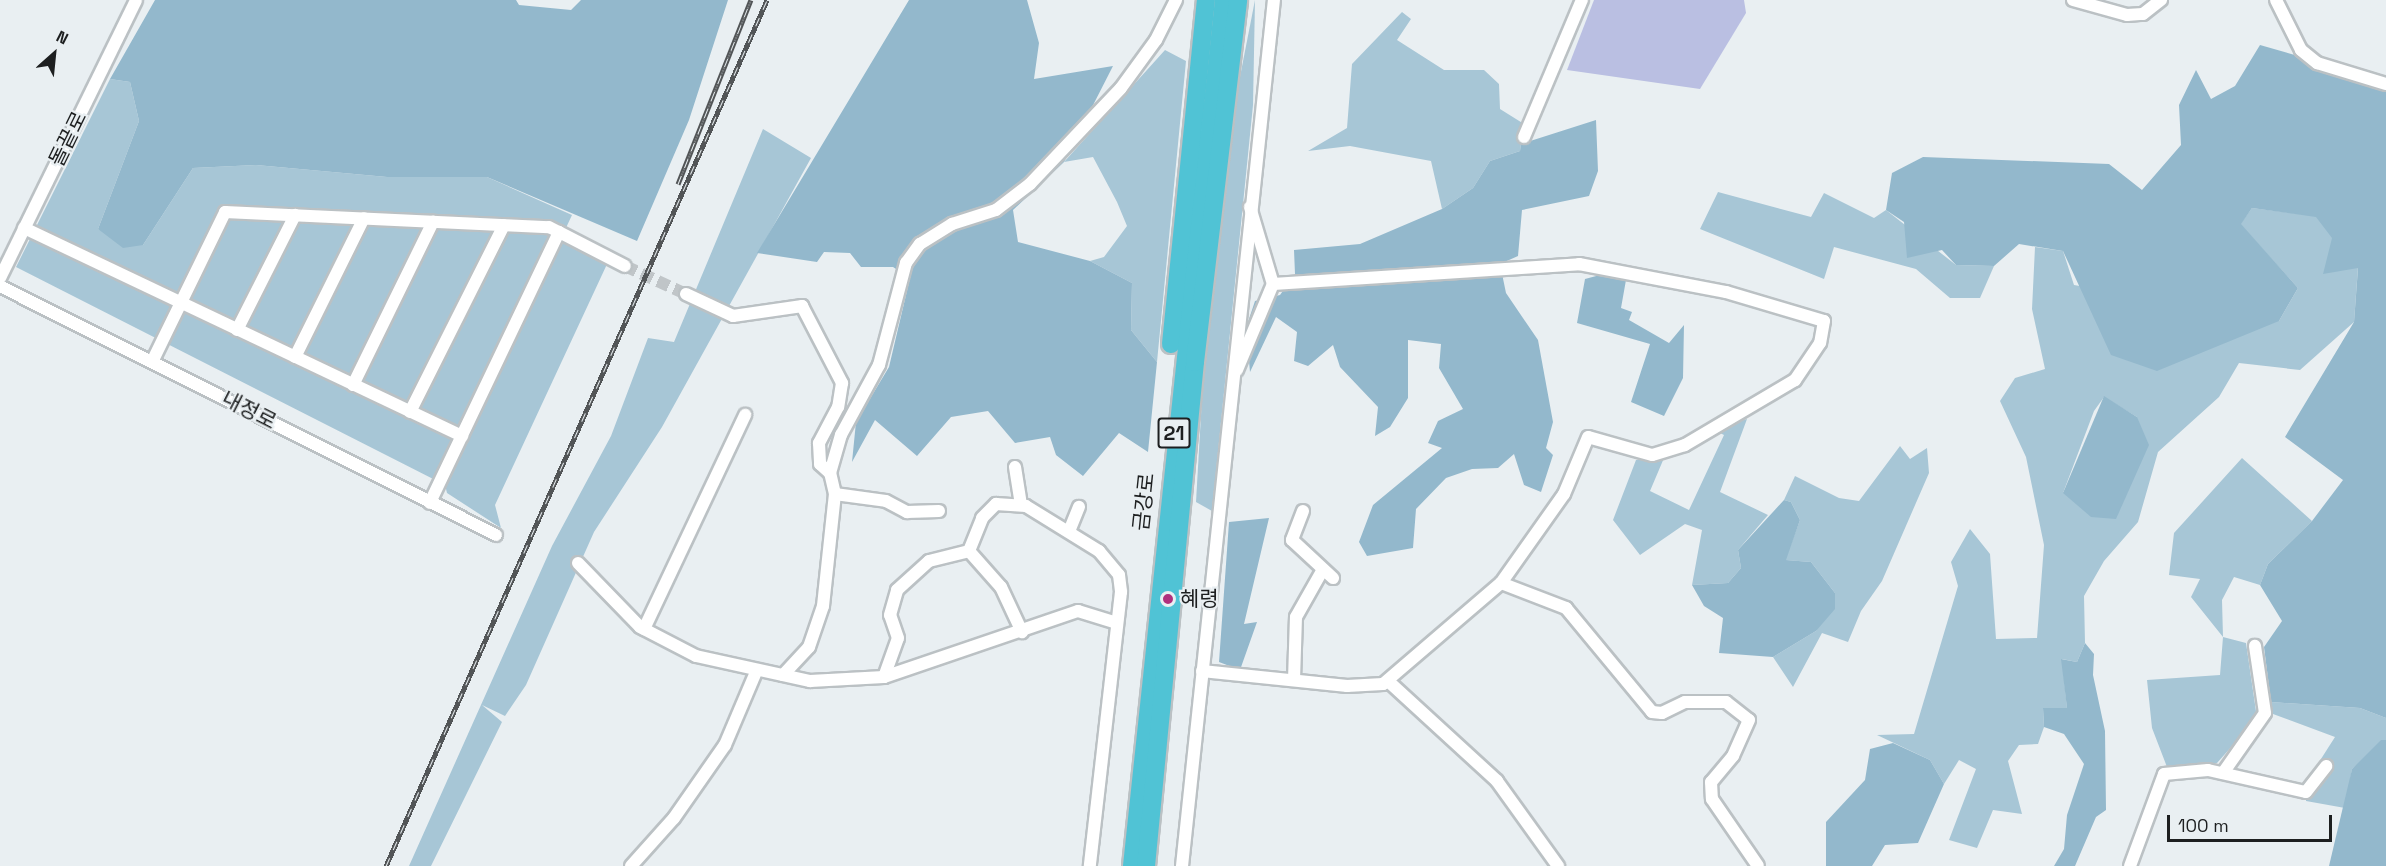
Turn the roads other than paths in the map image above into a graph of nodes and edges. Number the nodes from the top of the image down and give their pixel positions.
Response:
1 (136, 0) edge
2 (1176, 0) edge
3 (1206, 0) edge
4 (1224, 0) edge
5 (1238, 0) edge
6 (1247, 0) edge
7 (1274, 0) edge
8 (1582, 0) edge
9 (2073, 0) edge
10 (2161, 0) edge
11 (2276, 0) edge
12 (2386, 84) edge
13 (1224, 118) junction
14 (1524, 137) dead end
15 (1250, 207) junction
16 (294, 215) junction
17 (363, 218) junction
18 (433, 222) junction
19 (504, 225) junction
20 (24, 228) junction
21 (559, 232) junction
22 (625, 266) tunnel mouth
23 (0, 278) edge
24 (1273, 284) junction
25 (0, 286) edge
26 (686, 294) tunnel mouth
27 (181, 303) junction
28 (237, 330) junction
29 (295, 357) junction
30 (152, 362) junction
31 (1231, 382) junction
32 (353, 385) junction
33 (410, 412) junction
34 (745, 415) dead end
35 (462, 436) junction
36 (1015, 467) dead end
37 (830, 473) junction
38 (834, 494) junction
39 (430, 503) junction
40 (1021, 505) junction
41 (1078, 507) dead end
42 (939, 511) dead end
43 (1303, 511) dead end
44 (1070, 529) junction
45 (496, 535) dead end
46 (969, 551) junction
47 (578, 563) dead end
48 (1322, 571) junction
49 (1334, 578) dead end
50 (1501, 583) junction
51 (1156, 592) junction
52 (1115, 622) junction
53 (644, 629) junction
54 (1022, 632) junction
55 (2255, 646) dead end
56 (1202, 671) junction
57 (756, 672) junction
58 (783, 675) junction
59 (885, 677) junction
60 (1294, 680) junction
61 (1388, 681) junction
62 (2326, 766) dead end
63 (2223, 773) junction
64 (631, 866) edge
65 (1089, 866) edge
66 (1132, 866) edge
67 (1146, 866) edge
68 (1182, 866) edge
69 (1558, 866) edge
70 (1758, 866) edge
71 (2130, 866) edge

1 - 20 street, 돌끝로
2 - 37 street
3 - 51 highway
4 - 51 highway, 금강로 / 21
5 - 13 highway, 금강로 / 21
6 - 13 highway
7 - 15 street
8 - 14 street
9 - 10 street
11 - 12 street
13 - 67 highway, 금강로 / 21
15 - 24 street
15 - 31 street
16 - 17 street
16 - 27 street
16 - 28 street
17 - 18 street
17 - 29 street
18 - 19 street
18 - 32 street
19 - 21 street
19 - 33 street
20 - 23 street, 돌끝로
20 - 27 street
21 - 22 street
21 - 35 street
24 - 31 street
24 - 50 street
25 - 30 street, 내정로
26 - 37 street
27 - 28 street
27 - 30 street
28 - 29 street
29 - 32 street
30 - 39 street, 내정로
31 - 56 street
32 - 33 street
33 - 35 street
34 - 53 street
35 - 39 street
36 - 40 street
37 - 38 street
38 - 42 street
38 - 58 street
39 - 45 street, 내정로
40 - 44 street
40 - 46 street
41 - 44 street
43 - 48 street
44 - 52 street
46 - 54 street
46 - 59 street
47 - 53 street
48 - 49 street
48 - 60 street
50 - 61 street
50 - 70 street
51 - 66 highway, 금강로 / 21
52 - 54 street
52 - 65 street
53 - 57 street
54 - 59 street
55 - 63 street
56 - 60 street
56 - 68 street
57 - 58 street
57 - 64 street
58 - 59 street
60 - 61 street
61 - 69 street
62 - 63 street
63 - 71 street

